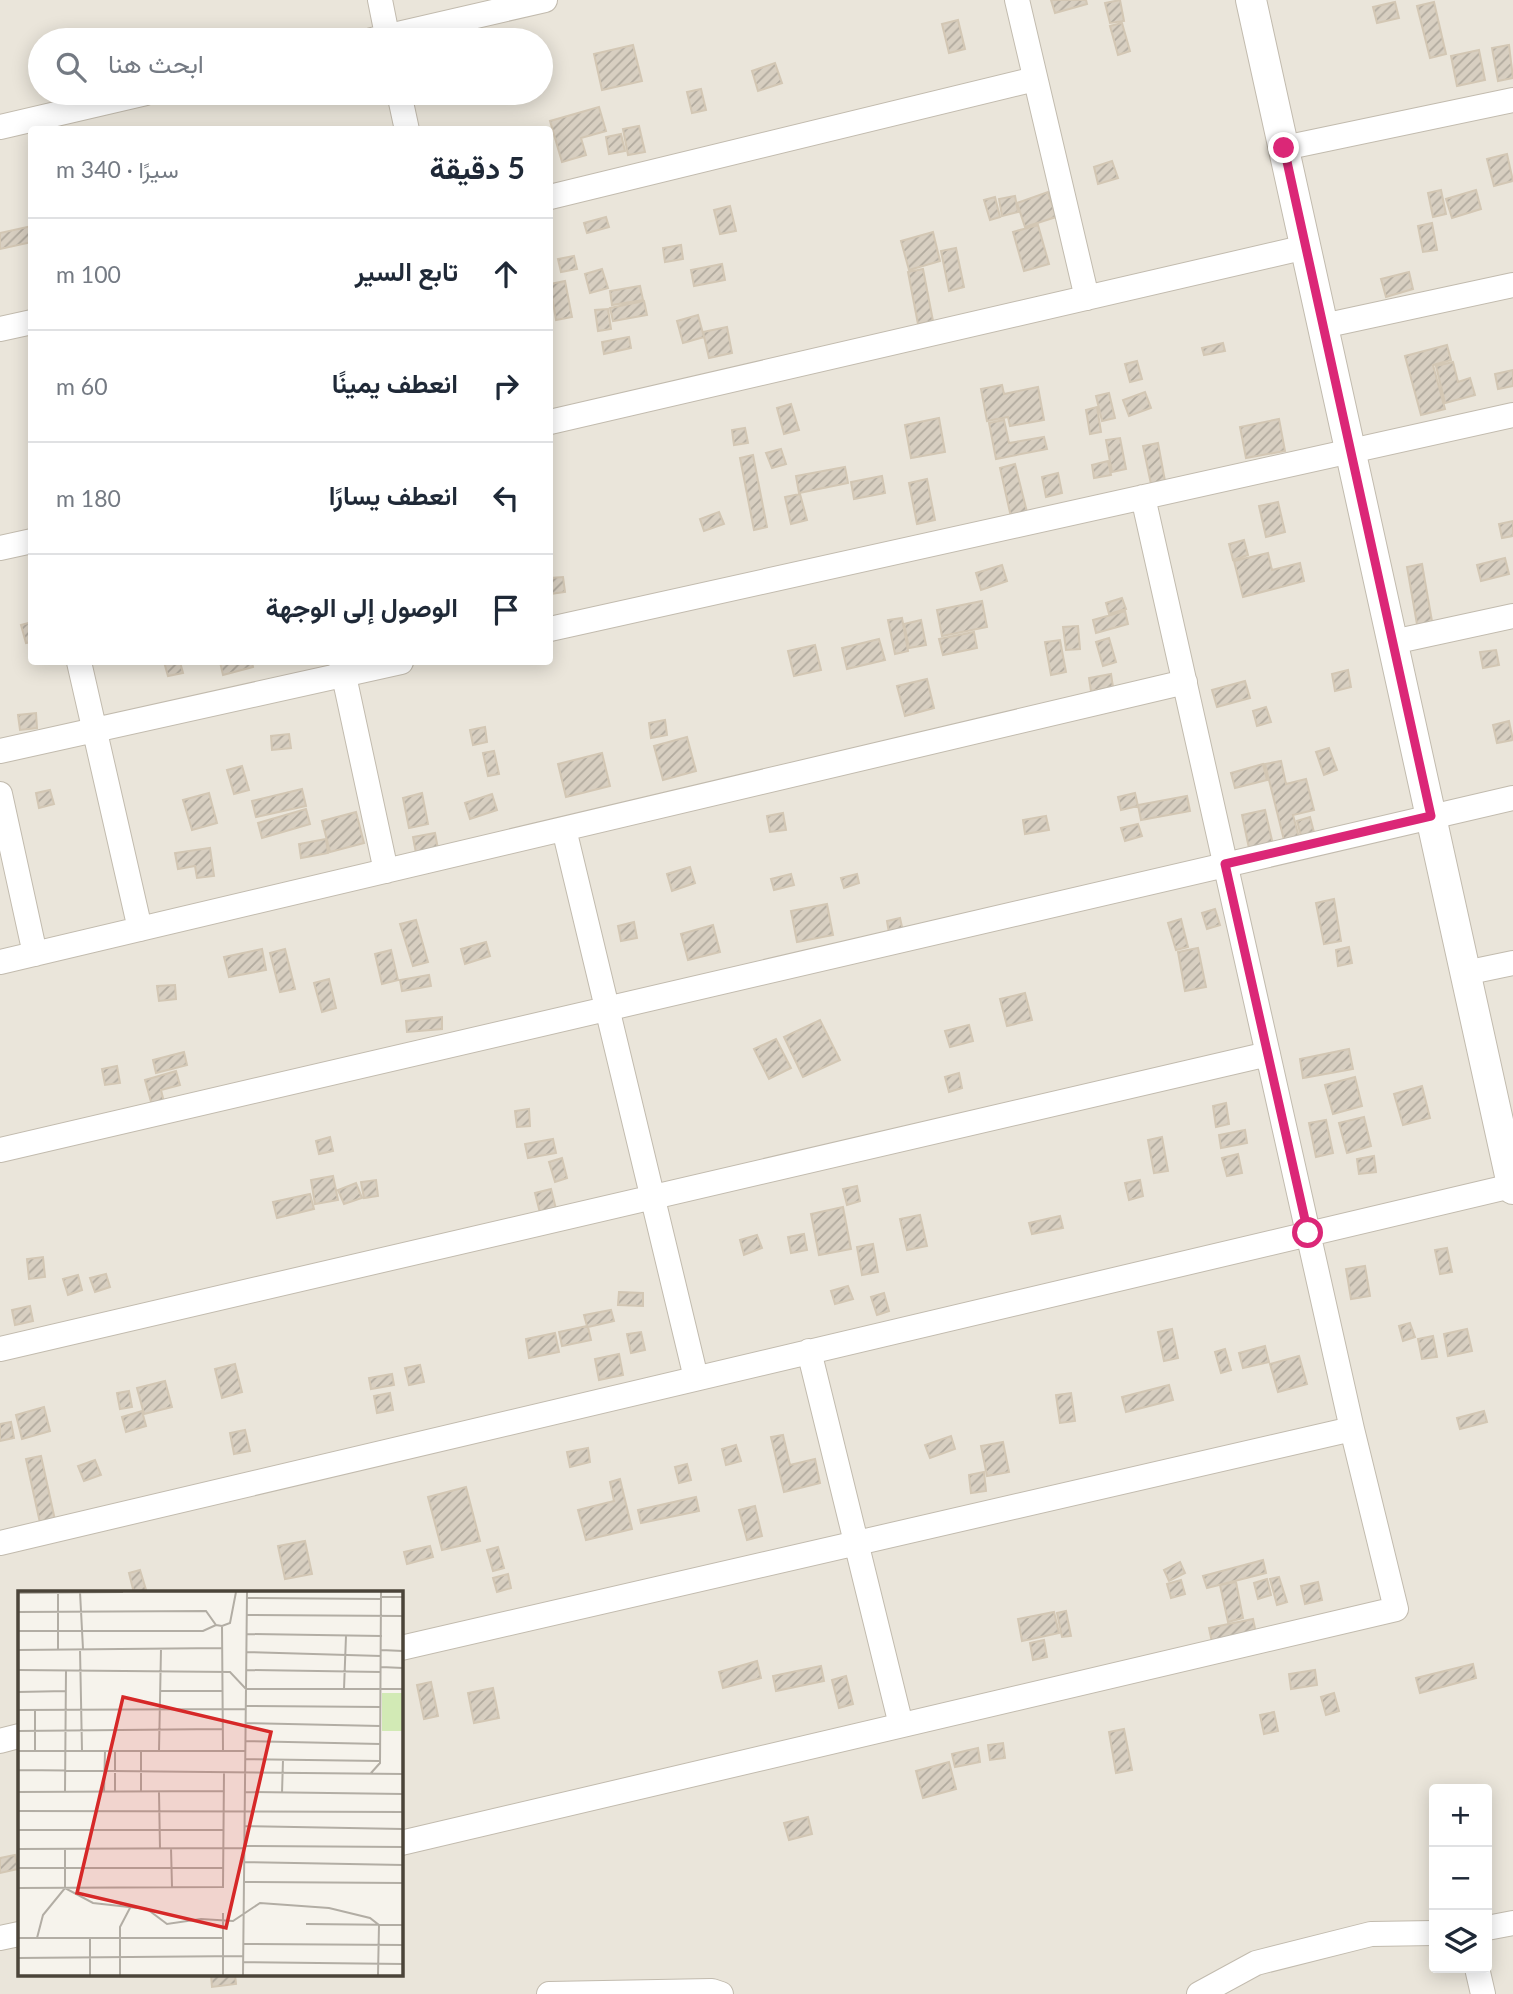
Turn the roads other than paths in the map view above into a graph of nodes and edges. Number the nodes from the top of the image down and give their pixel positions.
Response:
1 (380, 0) edge
2 (545, 0) edge
3 (1017, 0) edge
4 (1251, 0) edge
5 (382, 28) edge
6 (429, 28) edge
7 (1035, 79) junction
8 (1513, 100) edge
9 (94, 105) edge
10 (402, 105) edge
11 (406, 126) edge
12 (0, 127) edge
13 (1284, 148) junction
14 (553, 196) edge
15 (1306, 247) junction
16 (1513, 285) edge
17 (1087, 298) junction
18 (28, 322) edge
19 (1323, 326) junction
20 (0, 329) edge
21 (1513, 415) edge
22 (553, 421) edge
23 (1351, 451) junction
24 (1143, 497) junction
25 (28, 542) edge
26 (0, 548) edge
27 (1513, 616) edge
28 (553, 628) edge
29 (1393, 642) junction
30 (80, 665) edge
31 (372, 665) edge
32 (342, 668) edge
33 (1185, 682) junction
34 (95, 729) junction
35 (0, 751) edge
36 (0, 794) edge
37 (1513, 798) edge
38 (1431, 816) junction
39 (564, 829) junction
40 (1225, 864) junction
41 (386, 871) junction
42 (140, 929) junction
43 (34, 954) junction
44 (0, 962) edge
45 (1513, 963) edge
46 (1465, 973) junction
47 (608, 1008) junction
48 (1268, 1054) junction
49 (0, 1150) edge
50 (1511, 1174) edge
51 (653, 1197) junction
52 (1308, 1233) junction
53 (0, 1349) edge
54 (809, 1351) junction
55 (696, 1378) junction
56 (1352, 1429) junction
57 (0, 1543) edge
58 (857, 1543) junction
59 (402, 1648) edge
60 (901, 1725) junction
61 (18, 1736) edge
62 (0, 1741) edge
63 (402, 1843) edge
64 (1513, 1923) edge
65 (1492, 1927) edge
66 (1429, 1933) edge
67 (18, 1934) edge
68 (0, 1938) edge
69 (1478, 1973) edge
70 (551, 1994) edge
71 (721, 1994) edge
72 (1199, 1994) edge
73 (1483, 1994) edge

1 - 5 street
2 - 6 street
3 - 7 street
4 - 13 street
7 - 14 street
7 - 17 street
8 - 13 street
9 - 12 street
10 - 11 street
13 - 15 street
15 - 17 street
15 - 19 street
16 - 19 street
17 - 22 street
18 - 20 street
19 - 23 street
21 - 23 street
23 - 24 street
23 - 29 street
24 - 28 street
24 - 33 street
25 - 26 street
27 - 29 street
29 - 38 street
30 - 34 street
31 - 32 street
32 - 34 street
32 - 41 street
33 - 39 street
33 - 40 street
34 - 35 street
34 - 42 street
36 - 43 street
37 - 38 street
38 - 40 street
38 - 46 street
39 - 41 street
39 - 47 street
40 - 47 street
40 - 48 street
41 - 42 street
42 - 43 street
43 - 44 street
45 - 46 street
46 - 50 street
47 - 49 street
47 - 51 street
48 - 51 street
48 - 52 street
50 - 52 street
51 - 53 street
51 - 55 street
52 - 54 street
52 - 56 street
54 - 55 street
54 - 58 street
55 - 57 street
56 - 58 street
56 - 60 street
58 - 59 street
58 - 60 street
60 - 63 street
61 - 62 street
64 - 65 street
66 - 72 street
67 - 68 street
69 - 73 street
70 - 71 street

